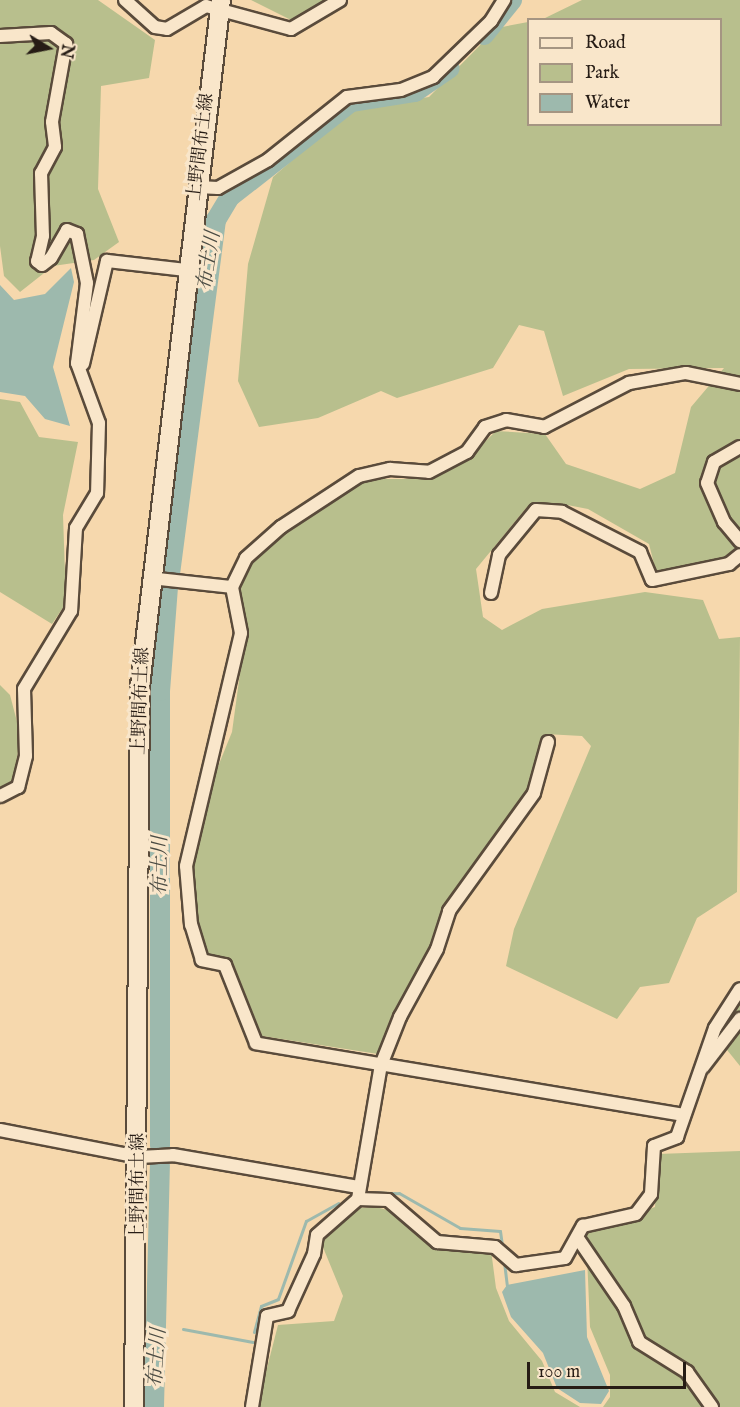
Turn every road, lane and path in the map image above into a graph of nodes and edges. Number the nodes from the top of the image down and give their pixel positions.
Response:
1 (125, 0) edge
2 (340, 0) edge
3 (504, 0) edge
4 (220, 3) edge
5 (0, 36) edge
6 (196, 187) junction
7 (186, 270) junction
8 (84, 380) junction
9 (740, 384) edge
10 (740, 447) edge
11 (740, 541) edge
12 (740, 555) edge
13 (150, 578) junction
14 (232, 587) junction
15 (491, 593) dead end
16 (548, 741) dead end
17 (0, 796) edge
18 (740, 989) edge
19 (740, 1019) edge
20 (381, 1065) junction
21 (699, 1070) junction
22 (684, 1115) junction
23 (0, 1130) edge
24 (140, 1157) junction
25 (358, 1193) junction
26 (579, 1240) junction
27 (134, 1407) edge
28 (252, 1407) edge
29 (712, 1407) edge

1 - 4 street
2 - 4 street
3 - 6 street
4 - 6 main road, 上野間布土線
5 - 8 street
6 - 7 main road, 上野間布土線
7 - 8 street
7 - 13 main road, 上野間布土線
8 - 17 street
9 - 14 street
10 - 11 street
12 - 15 street
13 - 14 street
13 - 24 main road, 上野間布土線
14 - 20 street
16 - 20 street
18 - 21 street
19 - 21 street
20 - 22 street
20 - 25 street
21 - 22 street
22 - 26 street
23 - 24 street
24 - 25 street
24 - 27 main road, 上野間布土線
25 - 26 street
25 - 28 street
26 - 29 street

